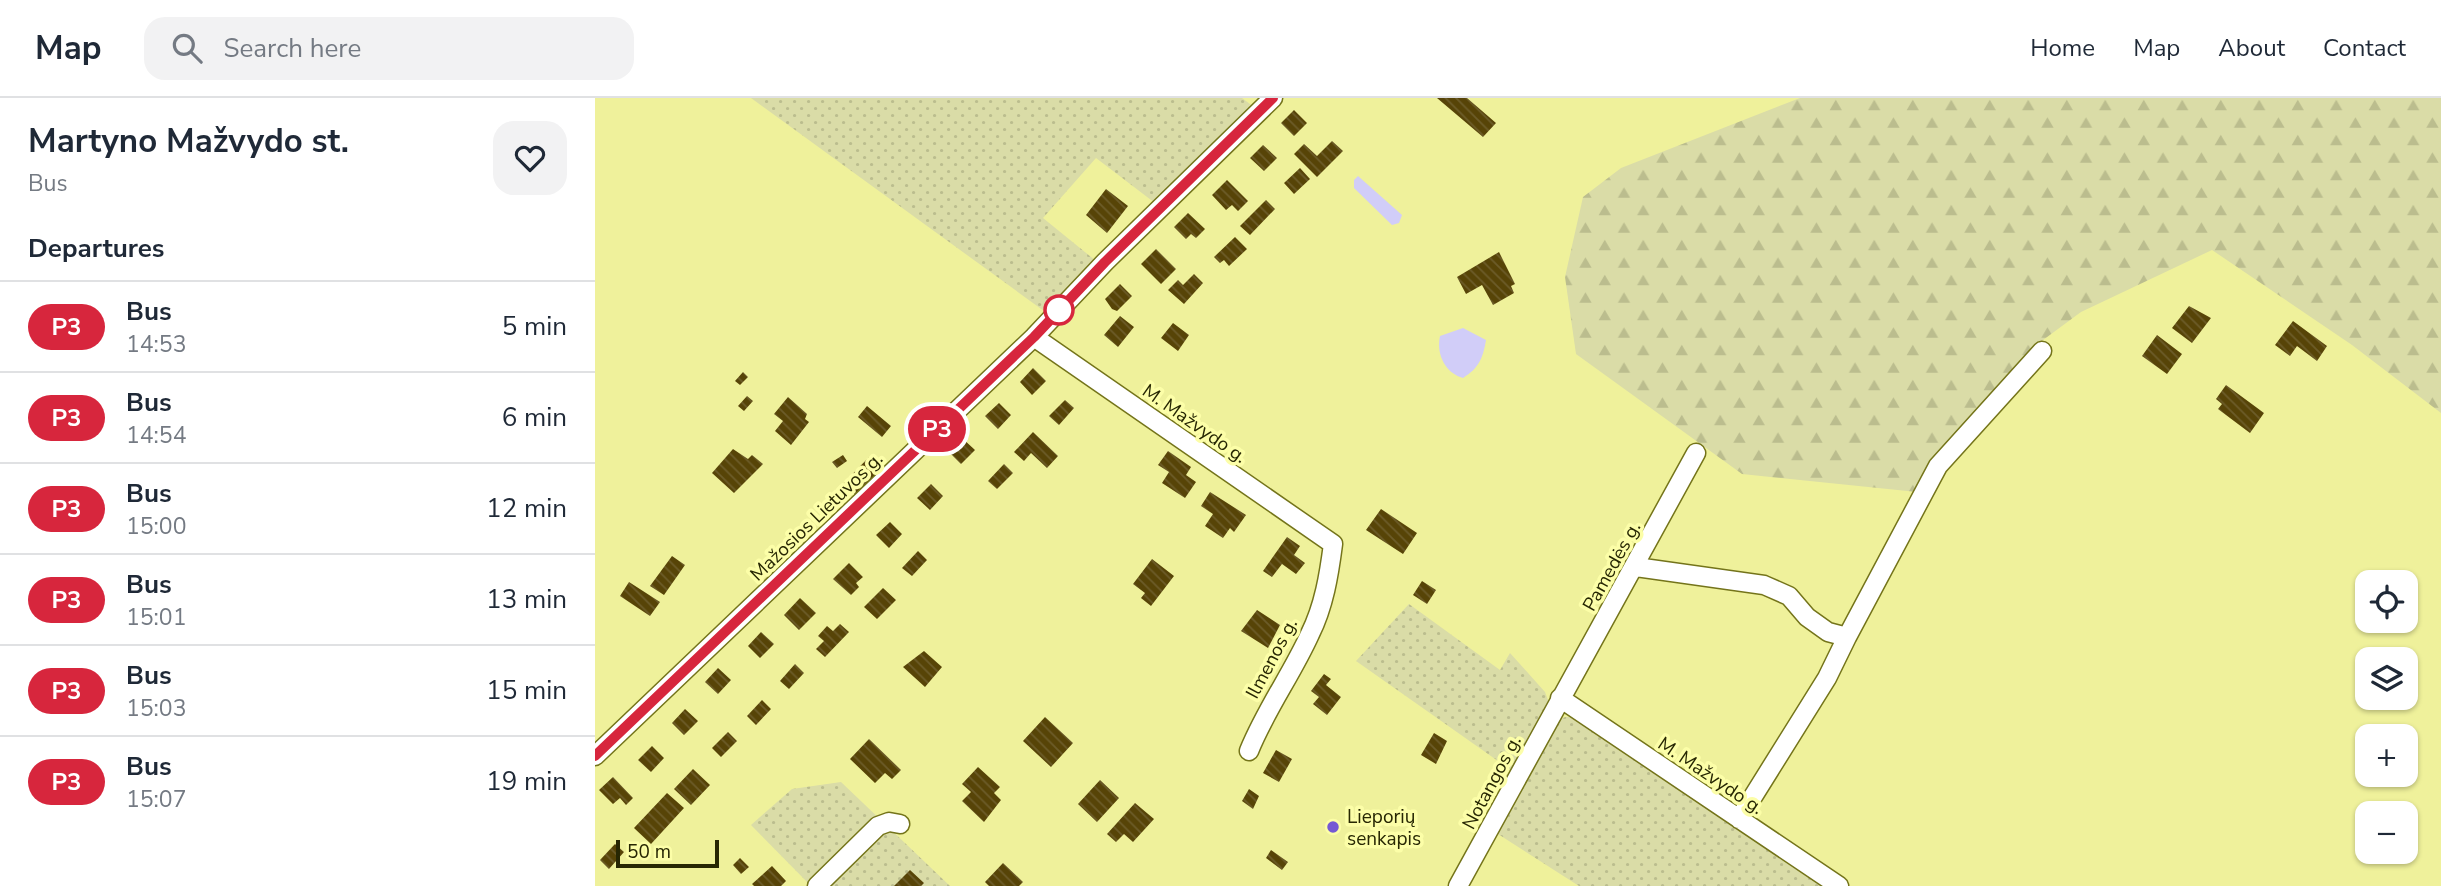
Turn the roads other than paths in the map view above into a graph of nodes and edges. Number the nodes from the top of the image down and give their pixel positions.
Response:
1 (1273, 98) edge
2 (1034, 337) junction
3 (2042, 351) dead end
4 (1696, 453) dead end
5 (1333, 544) joint
6 (1636, 567) junction
7 (1847, 636) junction
8 (1560, 698) junction
9 (1249, 751) dead end
10 (595, 756) edge
11 (1739, 819) junction
12 (900, 824) dead end
13 (817, 886) edge
14 (1458, 886) edge
15 (1839, 886) edge

1 - 2 street, Mažosios Lietuvos g.
2 - 5 street, M. Mažvydo g.
2 - 10 street, Mažosios Lietuvos g.
3 - 7 street
4 - 6 street, Pamedės g.
5 - 9 street, Ilmenos g.
6 - 7 street
6 - 8 street, Pamedės g.
7 - 11 street
8 - 11 street, M. Mažvydo g.
8 - 14 street, Notangos g.
11 - 15 street, M. Mažvydo g.
12 - 13 street

